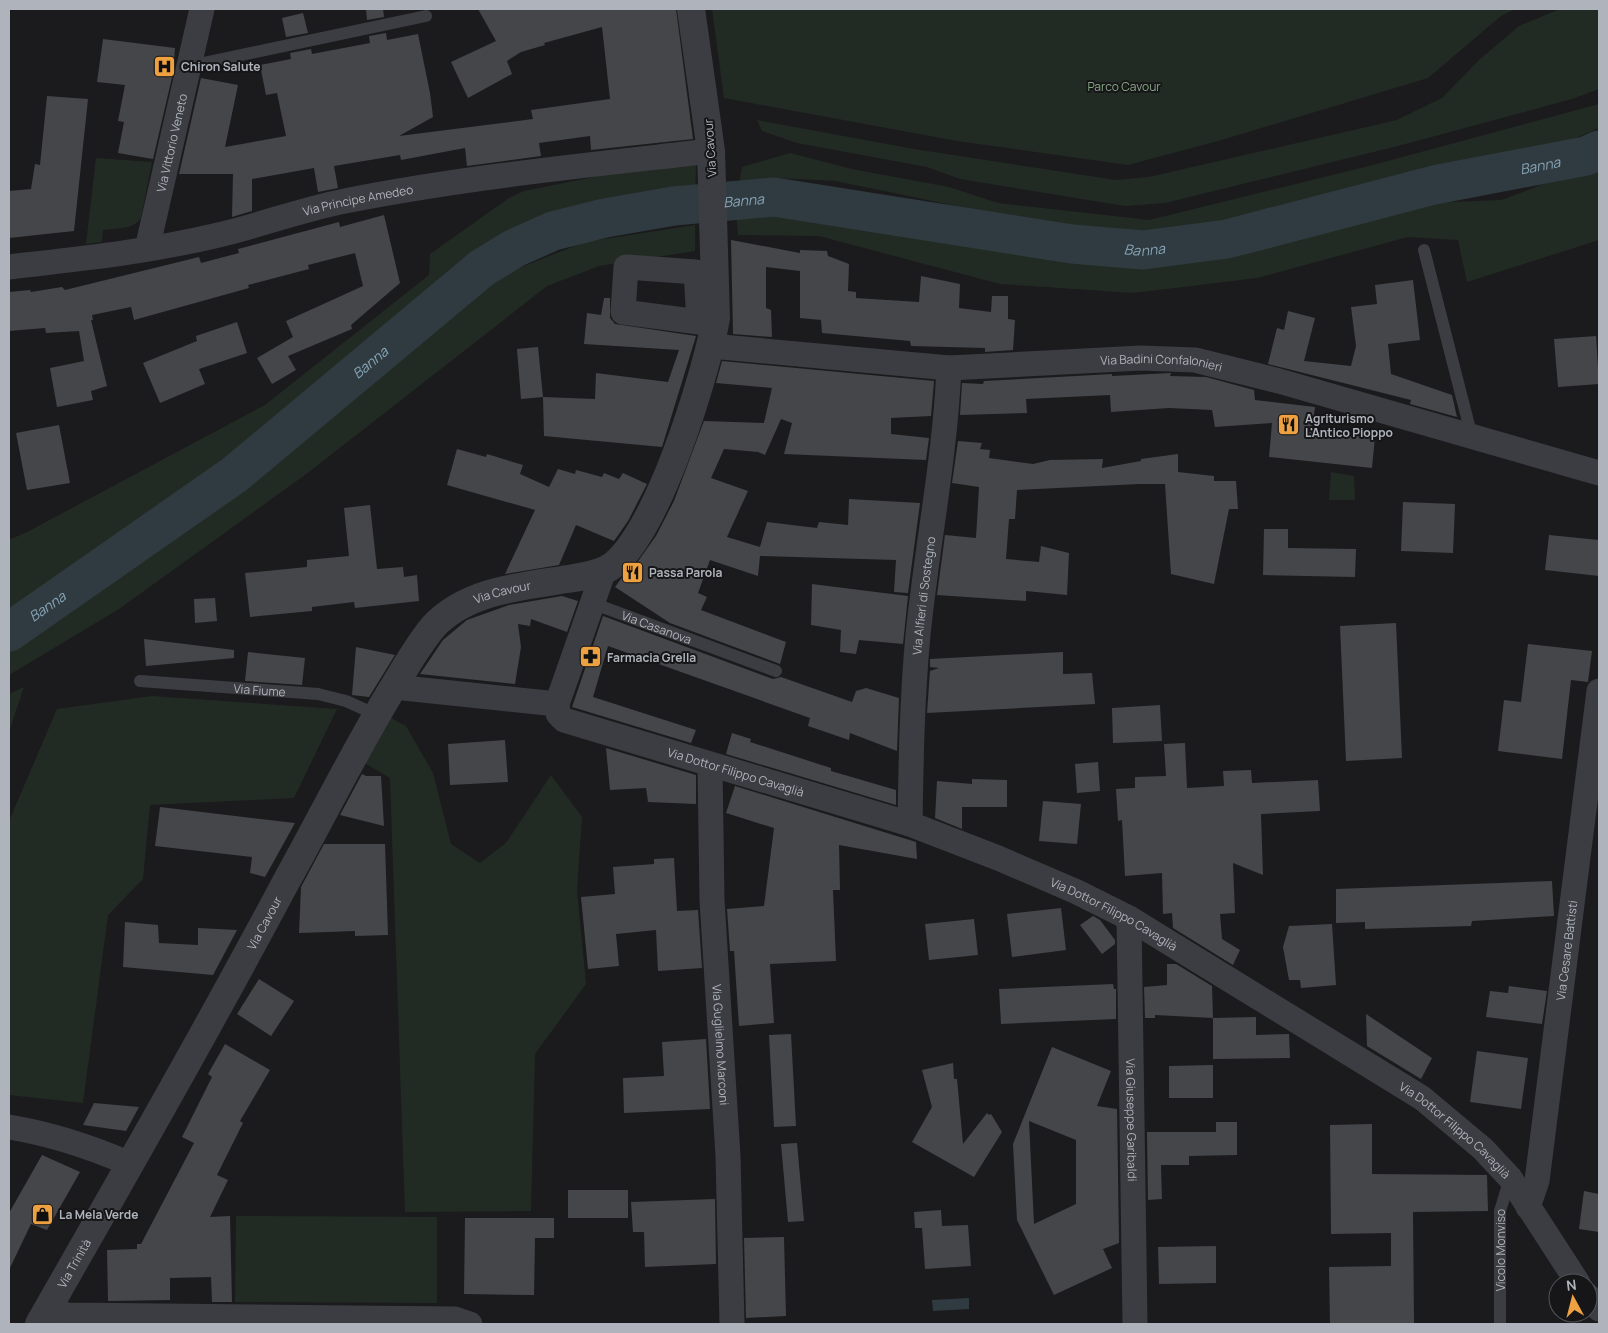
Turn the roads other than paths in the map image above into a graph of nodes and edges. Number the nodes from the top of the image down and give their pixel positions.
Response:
1 (202, 9) edge
2 (691, 9) edge
3 (426, 16) dead end
4 (189, 66) junction
5 (711, 156) junction
6 (147, 249) junction
7 (1424, 250) dead end
8 (9, 267) edge
9 (711, 346) junction
10 (949, 368) junction
11 (1472, 437) junction
12 (1599, 473) edge
13 (604, 570) junction
14 (592, 603) junction
15 (776, 671) dead end
16 (140, 681) dead end
17 (394, 687) junction
18 (1599, 691) edge
19 (556, 704) junction
20 (377, 715) junction
21 (710, 765) junction
22 (910, 824) junction
23 (1129, 918) junction
24 (9, 1127) edge
25 (130, 1164) junction
26 (1510, 1178) junction
27 (1528, 1207) junction
28 (1571, 1273) edge
29 (43, 1317) edge
30 (470, 1324) edge
31 (732, 1324) edge
32 (1135, 1324) edge
33 (1500, 1324) edge

1 - 4 street, Via Vittorio Veneto
2 - 5 street, Via Cavour
3 - 4 lane
4 - 6 street, Via Vittorio Veneto
5 - 6 street, Via Principe Amedeo
5 - 9 street, Via Cavour
6 - 8 street, Via Principe Amedeo
7 - 11 lane
9 - 10 street, Via Badini Confalonieri
9 - 13 street, Via Cavour
10 - 11 street, Via Badini Confalonieri
10 - 22 street, Via Alfieri di Sostegno
11 - 12 street, Via Badini Confalonieri
13 - 14 street
13 - 17 street, Via Cavour
14 - 15 lane, Via Casanova
14 - 19 street
16 - 20 lane, Via Fiume
17 - 19 street
17 - 20 street, Via Cavour
18 - 27 street, Via Cesare Battisti
19 - 21 street, Via Dottor Filippo Cavaglià
20 - 25 street, Via Cavour
21 - 22 street, Via Dottor Filippo Cavaglià
21 - 31 street, Via Guglielmo Marconi
22 - 23 street, Via Dottor Filippo Cavaglià
23 - 26 street, Via Dottor Filippo Cavaglià
23 - 32 street, Via Giuseppe Garibaldi
24 - 25 street
25 - 29 street, Via Trinità
26 - 27 street, Via Dottor Filippo Cavaglià
26 - 33 lane, Vicolo Monviso
27 - 28 street, Via Dottor Filippo Cavaglià
29 - 30 street, Via Trinità

